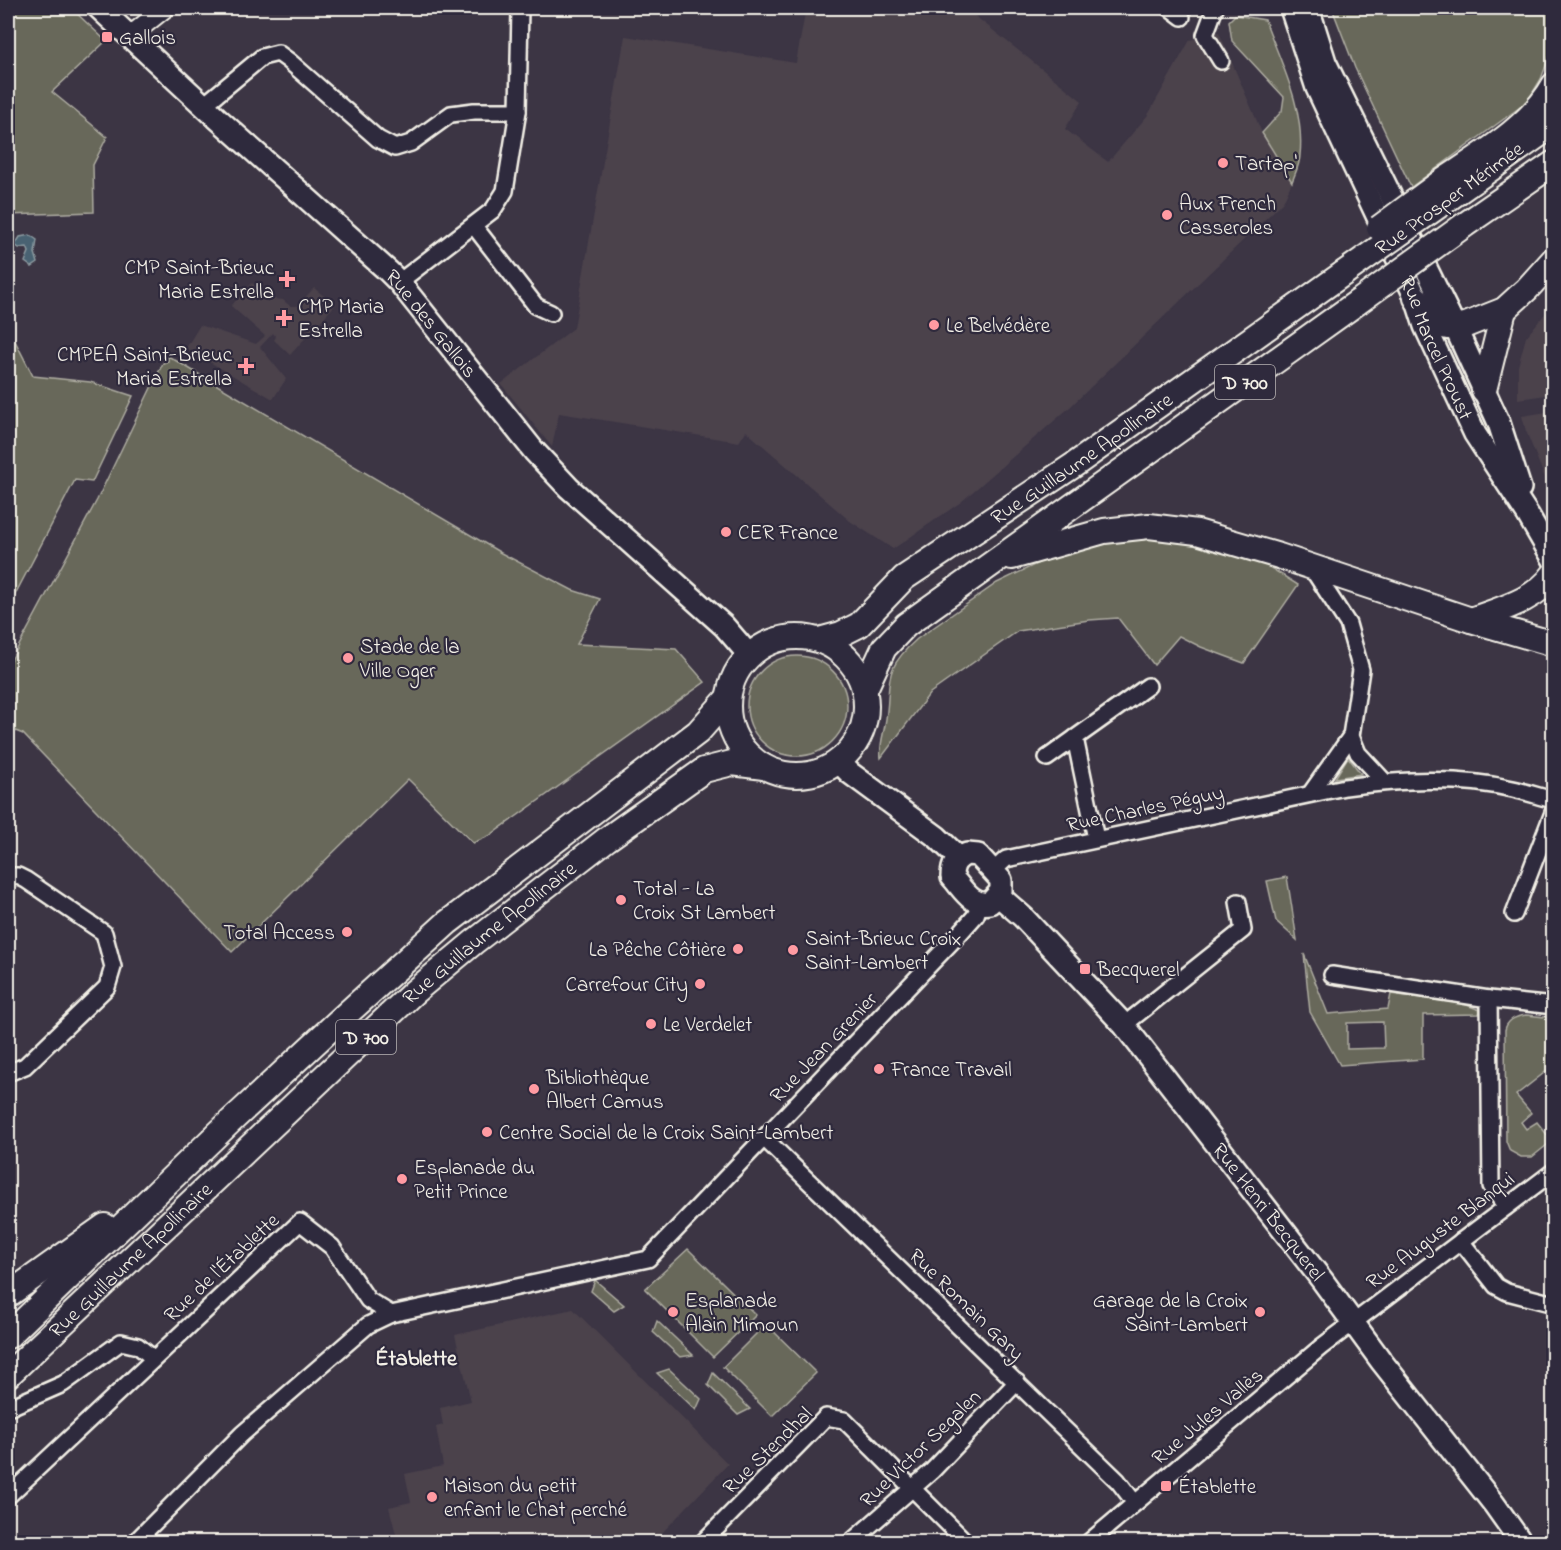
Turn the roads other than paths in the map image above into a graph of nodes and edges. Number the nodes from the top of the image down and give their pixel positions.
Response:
1 (99, 8) edge
2 (165, 8) edge
3 (520, 8) edge
4 (1215, 8) edge
5 (1290, 8) edge
6 (1308, 8) edge
7 (130, 36) junction
8 (1221, 61) dead end
9 (1554, 85) edge
10 (204, 105) junction
11 (518, 111) junction
12 (1554, 123) edge
13 (1554, 163) edge
14 (1444, 191) junction
15 (474, 226) junction
16 (1554, 259) edge
17 (1341, 266) joint
18 (399, 282) junction
19 (1416, 298) junction
20 (1358, 302) joint
21 (1504, 310) junction
22 (551, 314) dead end
23 (1455, 327) junction
24 (1484, 390) junction
25 (1528, 515) junction
26 (1554, 560) edge
27 (992, 562) junction
28 (1311, 567) junction
29 (1554, 574) edge
30 (1471, 620) junction
31 (819, 640) junction
32 (1554, 644) edge
33 (749, 655) junction
34 (1148, 686) dead end
35 (865, 688) junction
36 (728, 698) junction
37 (1351, 736) junction
38 (1075, 738) junction
39 (1047, 758) dead end
40 (839, 762) junction
41 (764, 767) junction
42 (1386, 782) junction
43 (1310, 794) junction
44 (1554, 800) edge
45 (1554, 810) edge
46 (1096, 839) junction
47 (959, 858) junction
48 (993, 871) junction
49 (8, 876) edge
50 (989, 900) junction
51 (1238, 902) dead end
52 (1514, 914) dead end
53 (1332, 975) dead end
54 (1489, 999) junction
55 (1554, 1006) edge
56 (1125, 1025) junction
57 (8, 1073) edge
58 (765, 1139) junction
59 (1554, 1171) edge
60 (169, 1181) junction
61 (1506, 1207) junction
62 (1461, 1241) junction
63 (8, 1295) edge
64 (1552, 1302) edge
65 (391, 1314) junction
66 (1353, 1323) junction
67 (8, 1336) edge
68 (153, 1358) junction
69 (8, 1375) edge
70 (1017, 1382) junction
71 (8, 1408) edge
72 (912, 1490) junction
73 (8, 1496) edge
74 (1135, 1503) junction
75 (135, 1542) edge
76 (703, 1542) edge
77 (851, 1542) edge
78 (966, 1542) edge
79 (1089, 1542) edge
80 (1521, 1542) edge

1 - 7 main road, Rue des Gallois
2 - 7 street
3 - 11 street
4 - 8 street
5 - 19 main road, Rue Marcel Proust
6 - 23 main road, Rue Marcel Proust
7 - 10 main road, Rue des Gallois
9 - 14 main road
10 - 11 street
10 - 18 main road, Rue des Gallois
11 - 15 street
12 - 14 main road, Rue Prosper Mérimée / D 700
13 - 20 main road, Rue Prosper Mérimée / D 700, bridge
14 - 17 main road, Rue Prosper Mérimée / D 700, bridge
15 - 18 street
15 - 22 street
16 - 21 main road
17 - 31 main road, Rue Guillaume Apollinaire / D 700
18 - 33 main road, Rue des Gallois
19 - 23 main road
19 - 25 main road, Rue Marcel Proust
20 - 27 main road, Rue Guillaume Apollinaire / D 700
21 - 23 main road
21 - 24 main road
23 - 24 main road, Rue Marcel Proust
24 - 25 main road, Rue Marcel Proust
25 - 26 main road, Rue Marcel Proust
27 - 28 main road
27 - 35 main road, Rue Guillaume Apollinaire / D 700
28 - 30 main road
28 - 37 street
29 - 30 main road
30 - 32 main road
31 - 33 main road
31 - 35 main road
33 - 36 main road
34 - 38 street
35 - 40 main road
36 - 41 main road
36 - 60 main road, Rue Guillaume Apollinaire / D 700
37 - 42 street
37 - 43 street
38 - 39 street
38 - 46 street
40 - 41 main road
40 - 47 main road
41 - 69 main road, Rue Guillaume Apollinaire / D 700
42 - 43 street, Rue Charles Péguy
42 - 44 street, Rue Charles Péguy
43 - 46 street, Rue Charles Péguy
45 - 52 street
46 - 48 street, Rue Charles Péguy
47 - 48 main road
47 - 50 main road
48 - 50 main road
49 - 57 street
50 - 56 main road, Rue Henri Becquerel
50 - 58 street, Rue Jean Grenier
51 - 56 street
53 - 54 street
54 - 55 street
54 - 61 street
56 - 66 main road, Rue Henri Becquerel
58 - 65 street, Rue Jean Grenier
58 - 70 street, Rue Romain Gary
59 - 61 street, Rue Auguste Blanqui
60 - 63 main road
60 - 67 main road, Rue Guillaume Apollinaire / D 700
61 - 62 street, Rue Auguste Blanqui
62 - 64 street
62 - 66 street, Rue Auguste Blanqui
65 - 68 street, Rue de l'Établette
65 - 75 street
66 - 74 street, Rue Jules Vallès
66 - 80 main road, Rue Henri Becquerel
68 - 71 street
68 - 73 street, Rue de l'Établette
70 - 72 street, Rue Victor Segalen
70 - 74 street, Rue Romain Gary
72 - 76 street, Rue Stendhal
72 - 77 street, Rue Victor Segalen
72 - 78 street, Rue Stendhal
74 - 79 street, Rue Jules Vallès

